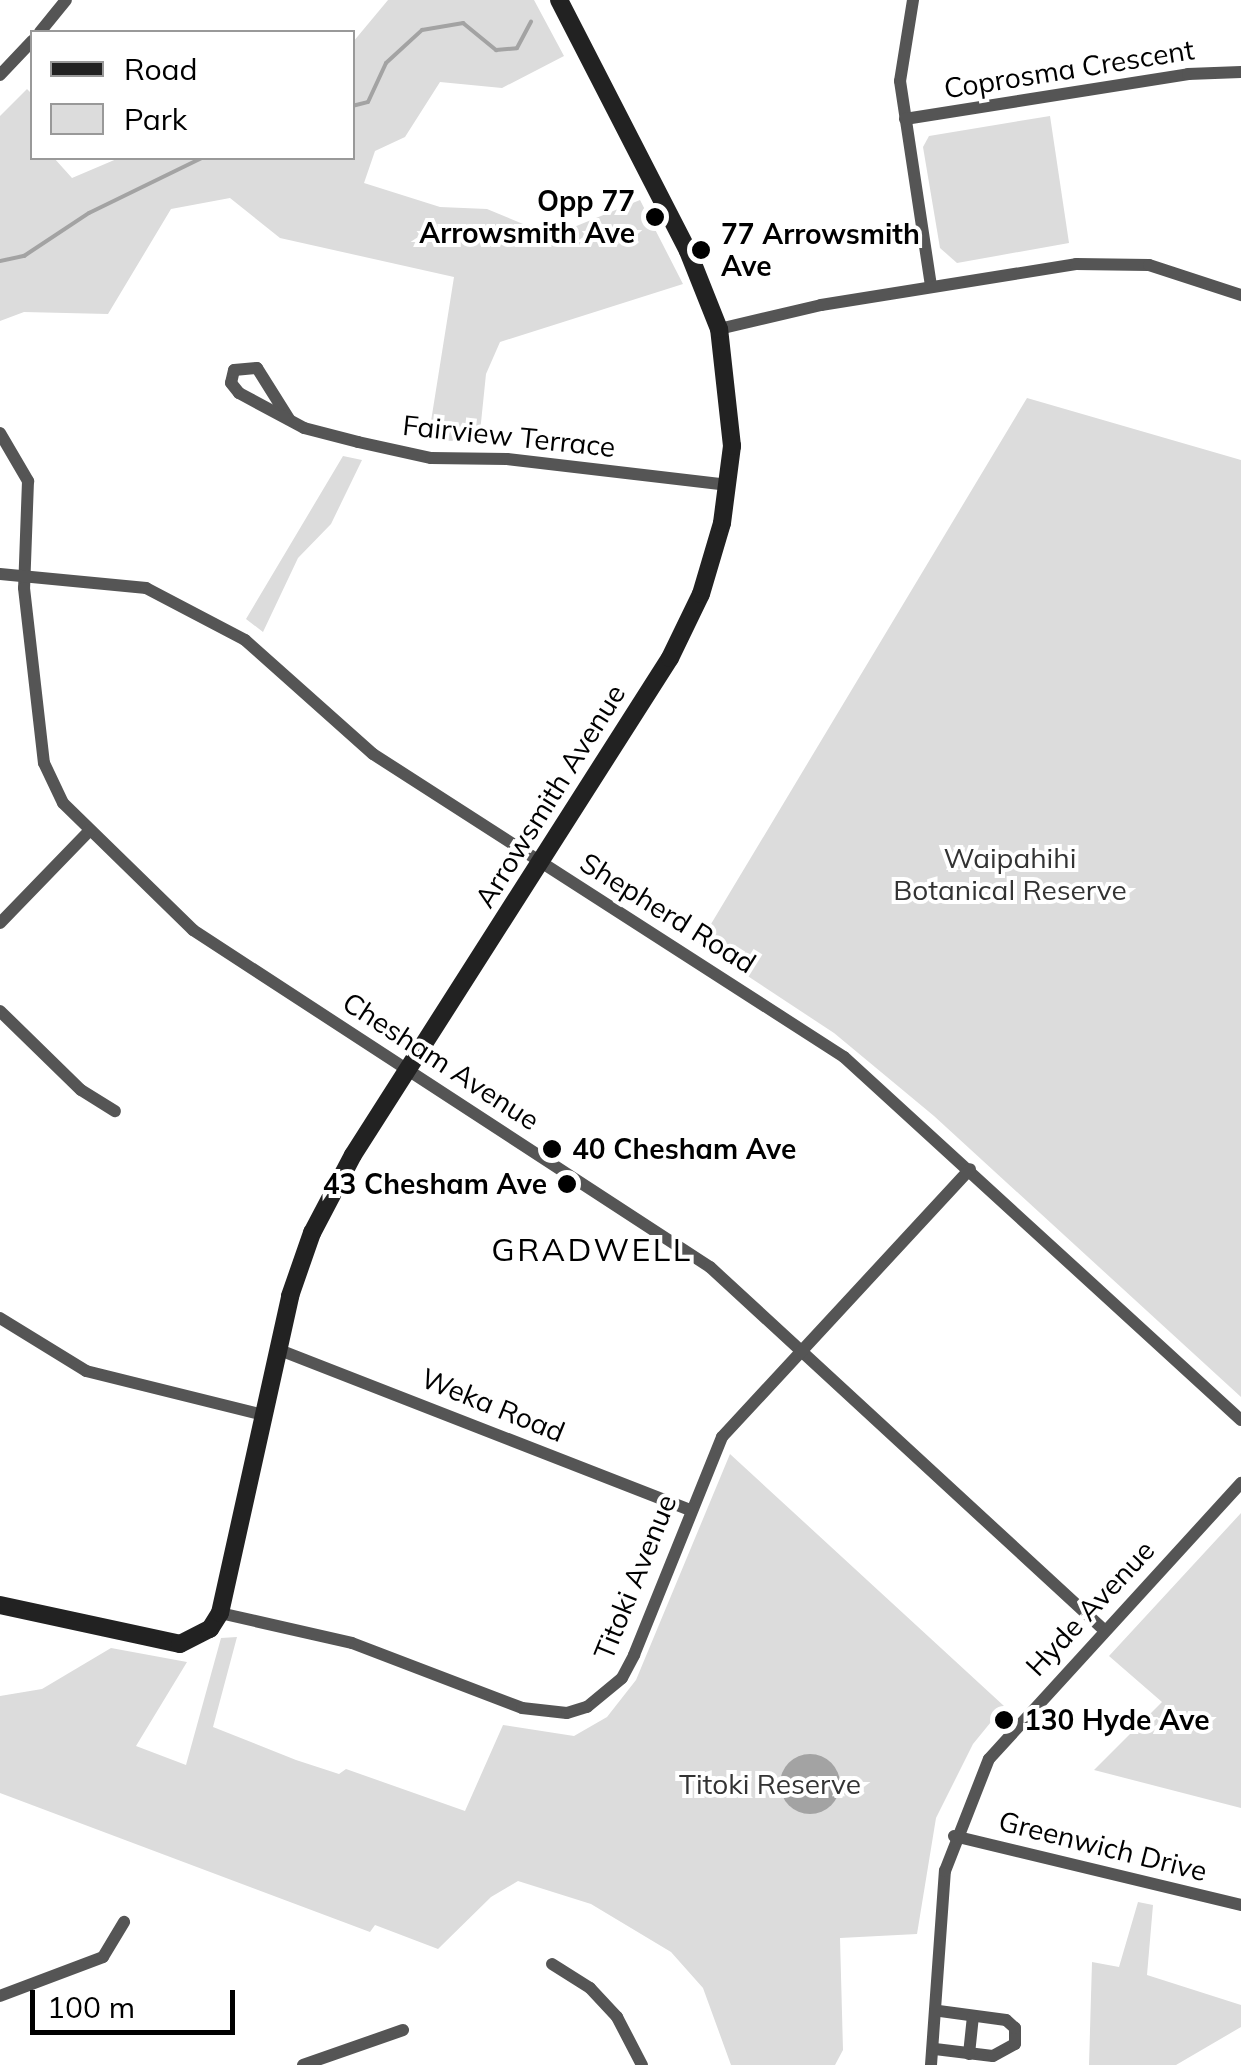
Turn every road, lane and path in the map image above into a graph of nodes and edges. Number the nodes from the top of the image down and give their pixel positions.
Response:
1 (66, 0) edge
2 (559, 0) edge
3 (913, 0) edge
4 (42, 30) edge
5 (30, 43) edge
6 (1241, 72) edge
7 (0, 75) edge
8 (906, 119) junction
9 (931, 286) junction
10 (1241, 294) edge
11 (719, 329) junction
12 (289, 419) junction
13 (0, 433) edge
14 (728, 485) junction
15 (0, 574) edge
16 (23, 576) junction
17 (90, 830) junction
18 (541, 862) junction
19 (0, 923) edge
20 (0, 1011) edge
21 (408, 1068) junction
22 (115, 1112) dead end
23 (970, 1169) junction
24 (0, 1318) edge
25 (277, 1349) junction
26 (802, 1351) junction
27 (264, 1415) junction
28 (1241, 1420) edge
29 (1241, 1483) edge
30 (690, 1510) junction
31 (0, 1605) edge
32 (220, 1612) junction
33 (1104, 1630) junction
34 (954, 1836) junction
35 (1241, 1905) edge
36 (124, 1922) dead end
37 (552, 1964) dead end
38 (0, 1996) edge
39 (939, 2011) junction
40 (972, 2016) junction
41 (403, 2030) dead end
42 (935, 2048) junction
43 (970, 2054) junction
44 (304, 2065) edge
45 (642, 2065) edge
46 (931, 2065) edge

1 - 4 street
2 - 11 street, Arrowsmith Avenue
3 - 8 street
5 - 7 street
6 - 8 street, Coprosma Crescent
8 - 9 street
9 - 10 street
9 - 11 street
11 - 14 street, Arrowsmith Avenue
12 - 12 street, Fairview Terrace
12 - 14 street, Fairview Terrace
13 - 16 street, Chesham Avenue
14 - 18 street, Arrowsmith Avenue
15 - 16 street, Shepherd Road
16 - 17 street, Chesham Avenue
16 - 18 street, Shepherd Road
17 - 19 street
17 - 21 street, Chesham Avenue
18 - 21 street, Arrowsmith Avenue
18 - 23 street, Shepherd Road
20 - 22 street
21 - 25 street, Arrowsmith Avenue
21 - 26 street, Chesham Avenue
23 - 26 street, Titoki Avenue
23 - 28 street, Shepherd Road
24 - 27 street
25 - 27 street, Arrowsmith Avenue
25 - 30 street, Weka Road
26 - 30 street, Titoki Avenue
26 - 33 street, Chesham Avenue
27 - 32 street, Arrowsmith Avenue
29 - 33 street, Hyde Avenue
30 - 32 street, Titoki Avenue
31 - 32 street
33 - 34 street, Hyde Avenue
34 - 35 street, Greenwich Drive
34 - 39 street, Hyde Avenue
36 - 38 street
37 - 45 street
39 - 40 street
39 - 42 street, Hyde Avenue
40 - 43 street
40 - 43 street
41 - 44 street
42 - 43 street
42 - 46 street, Hyde Avenue

